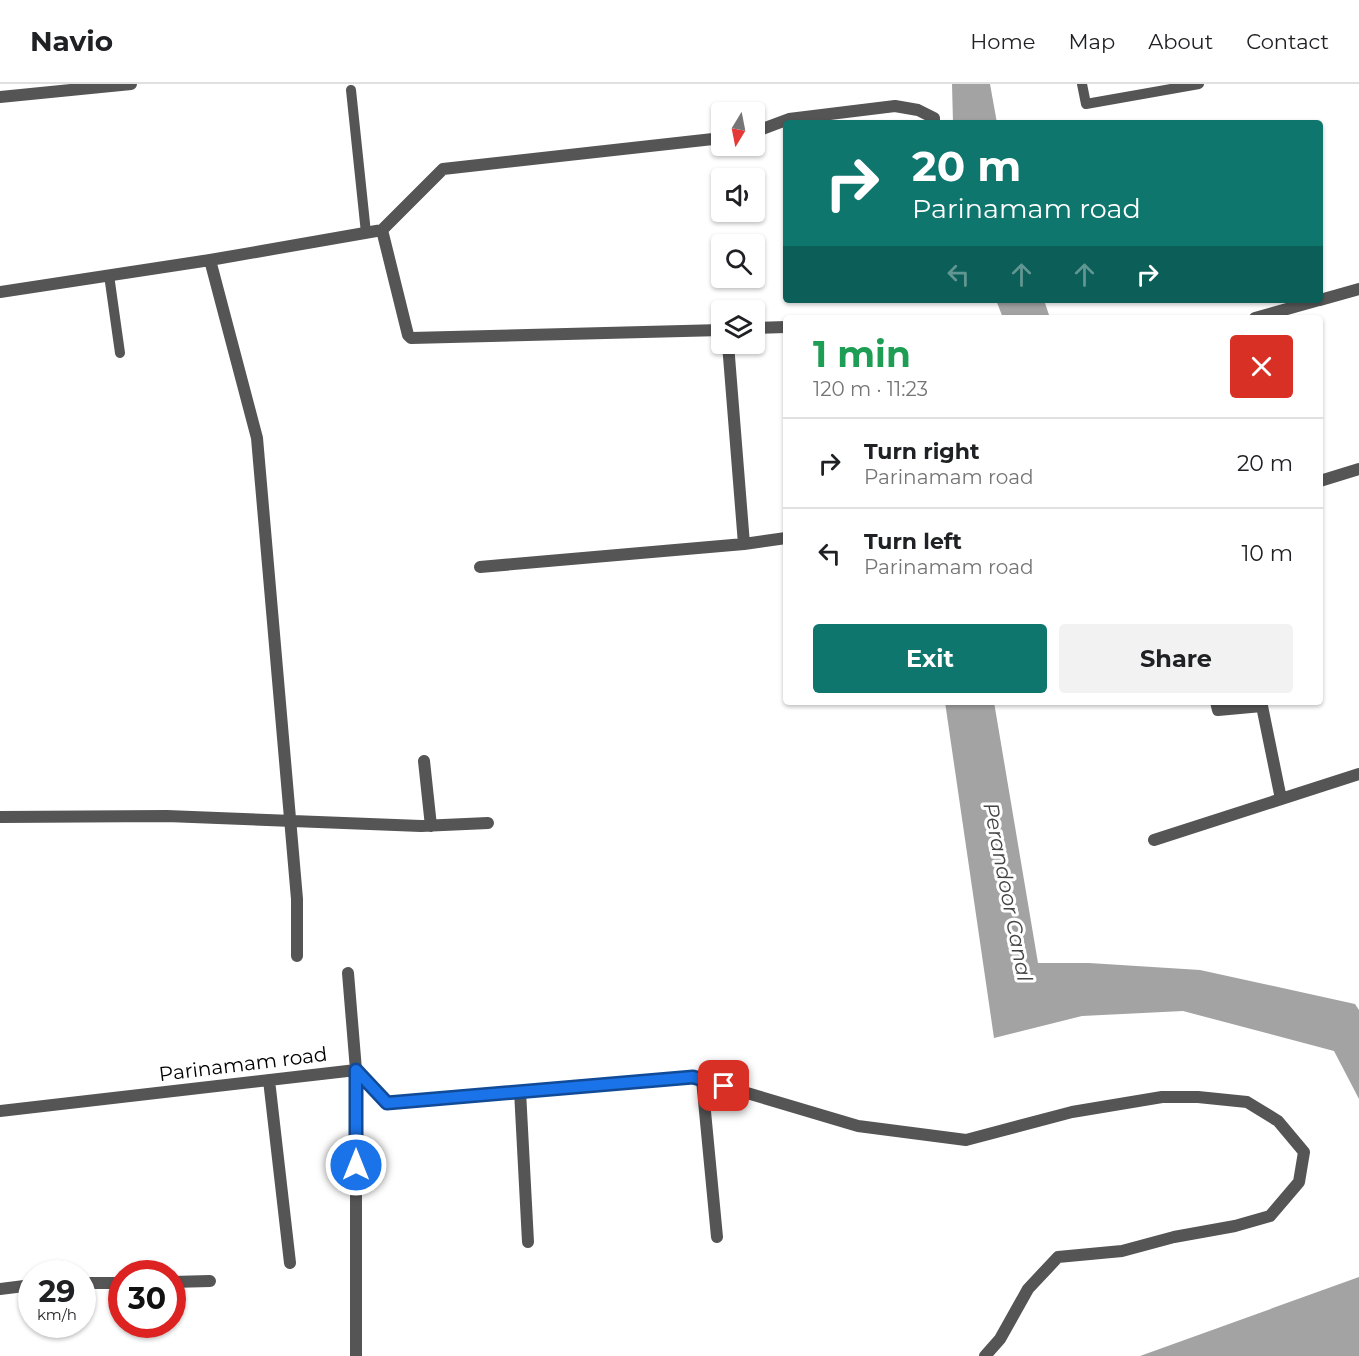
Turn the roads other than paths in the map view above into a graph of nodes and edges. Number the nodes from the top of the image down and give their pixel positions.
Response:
1 (131, 84) edge
2 (1082, 84) edge
3 (1199, 84) edge
4 (351, 90) dead end
5 (0, 97) edge
6 (786, 120) edge
7 (934, 120) edge
8 (783, 121) edge
9 (765, 128) edge
10 (711, 139) edge
11 (382, 230) junction
12 (366, 233) junction
13 (210, 260) junction
14 (109, 275) junction
15 (1359, 289) edge
16 (0, 292) edge
17 (1323, 299) edge
18 (1309, 303) edge
19 (1266, 315) edge
20 (783, 327) edge
21 (765, 328) edge
22 (711, 330) edge
23 (120, 353) dead end
24 (729, 354) edge
25 (1359, 469) edge
26 (1323, 480) edge
27 (783, 538) edge
28 (744, 544) junction
29 (480, 567) dead end
30 (1217, 705) edge
31 (424, 760) dead end
32 (1359, 774) edge
33 (1281, 799) junction
34 (0, 818) edge
35 (291, 822) junction
36 (488, 823) dead end
37 (431, 826) junction
38 (1154, 840) dead end
39 (297, 956) dead end
40 (348, 974) dead end
41 (356, 1070) junction
42 (698, 1078) junction
43 (269, 1080) junction
44 (520, 1091) junction
45 (0, 1111) edge
46 (717, 1237) dead end
47 (528, 1242) dead end
48 (290, 1263) dead end
49 (210, 1281) dead end
50 (186, 1282) edge
51 (18, 1287) edge
52 (0, 1289) edge
53 (356, 1356) edge
54 (985, 1356) edge

1 - 5 street
2 - 3 lane
4 - 12 lane
6 - 7 street
8 - 9 street
10 - 11 street
11 - 12 street
11 - 22 street
12 - 13 street
13 - 14 street
13 - 35 street
14 - 16 street
14 - 23 lane
15 - 17 street
18 - 19 street
20 - 21 street
24 - 28 street
25 - 26 street
27 - 28 street
28 - 29 street
30 - 33 street
31 - 37 street
32 - 33 street
33 - 38 street
34 - 35 street
35 - 37 street
35 - 39 street
36 - 37 street
40 - 41 street
41 - 43 street, Parinamam road
41 - 44 street, Parinamam road
41 - 53 street
42 - 44 street, Parinamam road
42 - 46 street
42 - 54 street
43 - 45 street, Parinamam road
43 - 48 street
44 - 47 street
49 - 50 street
51 - 52 street

